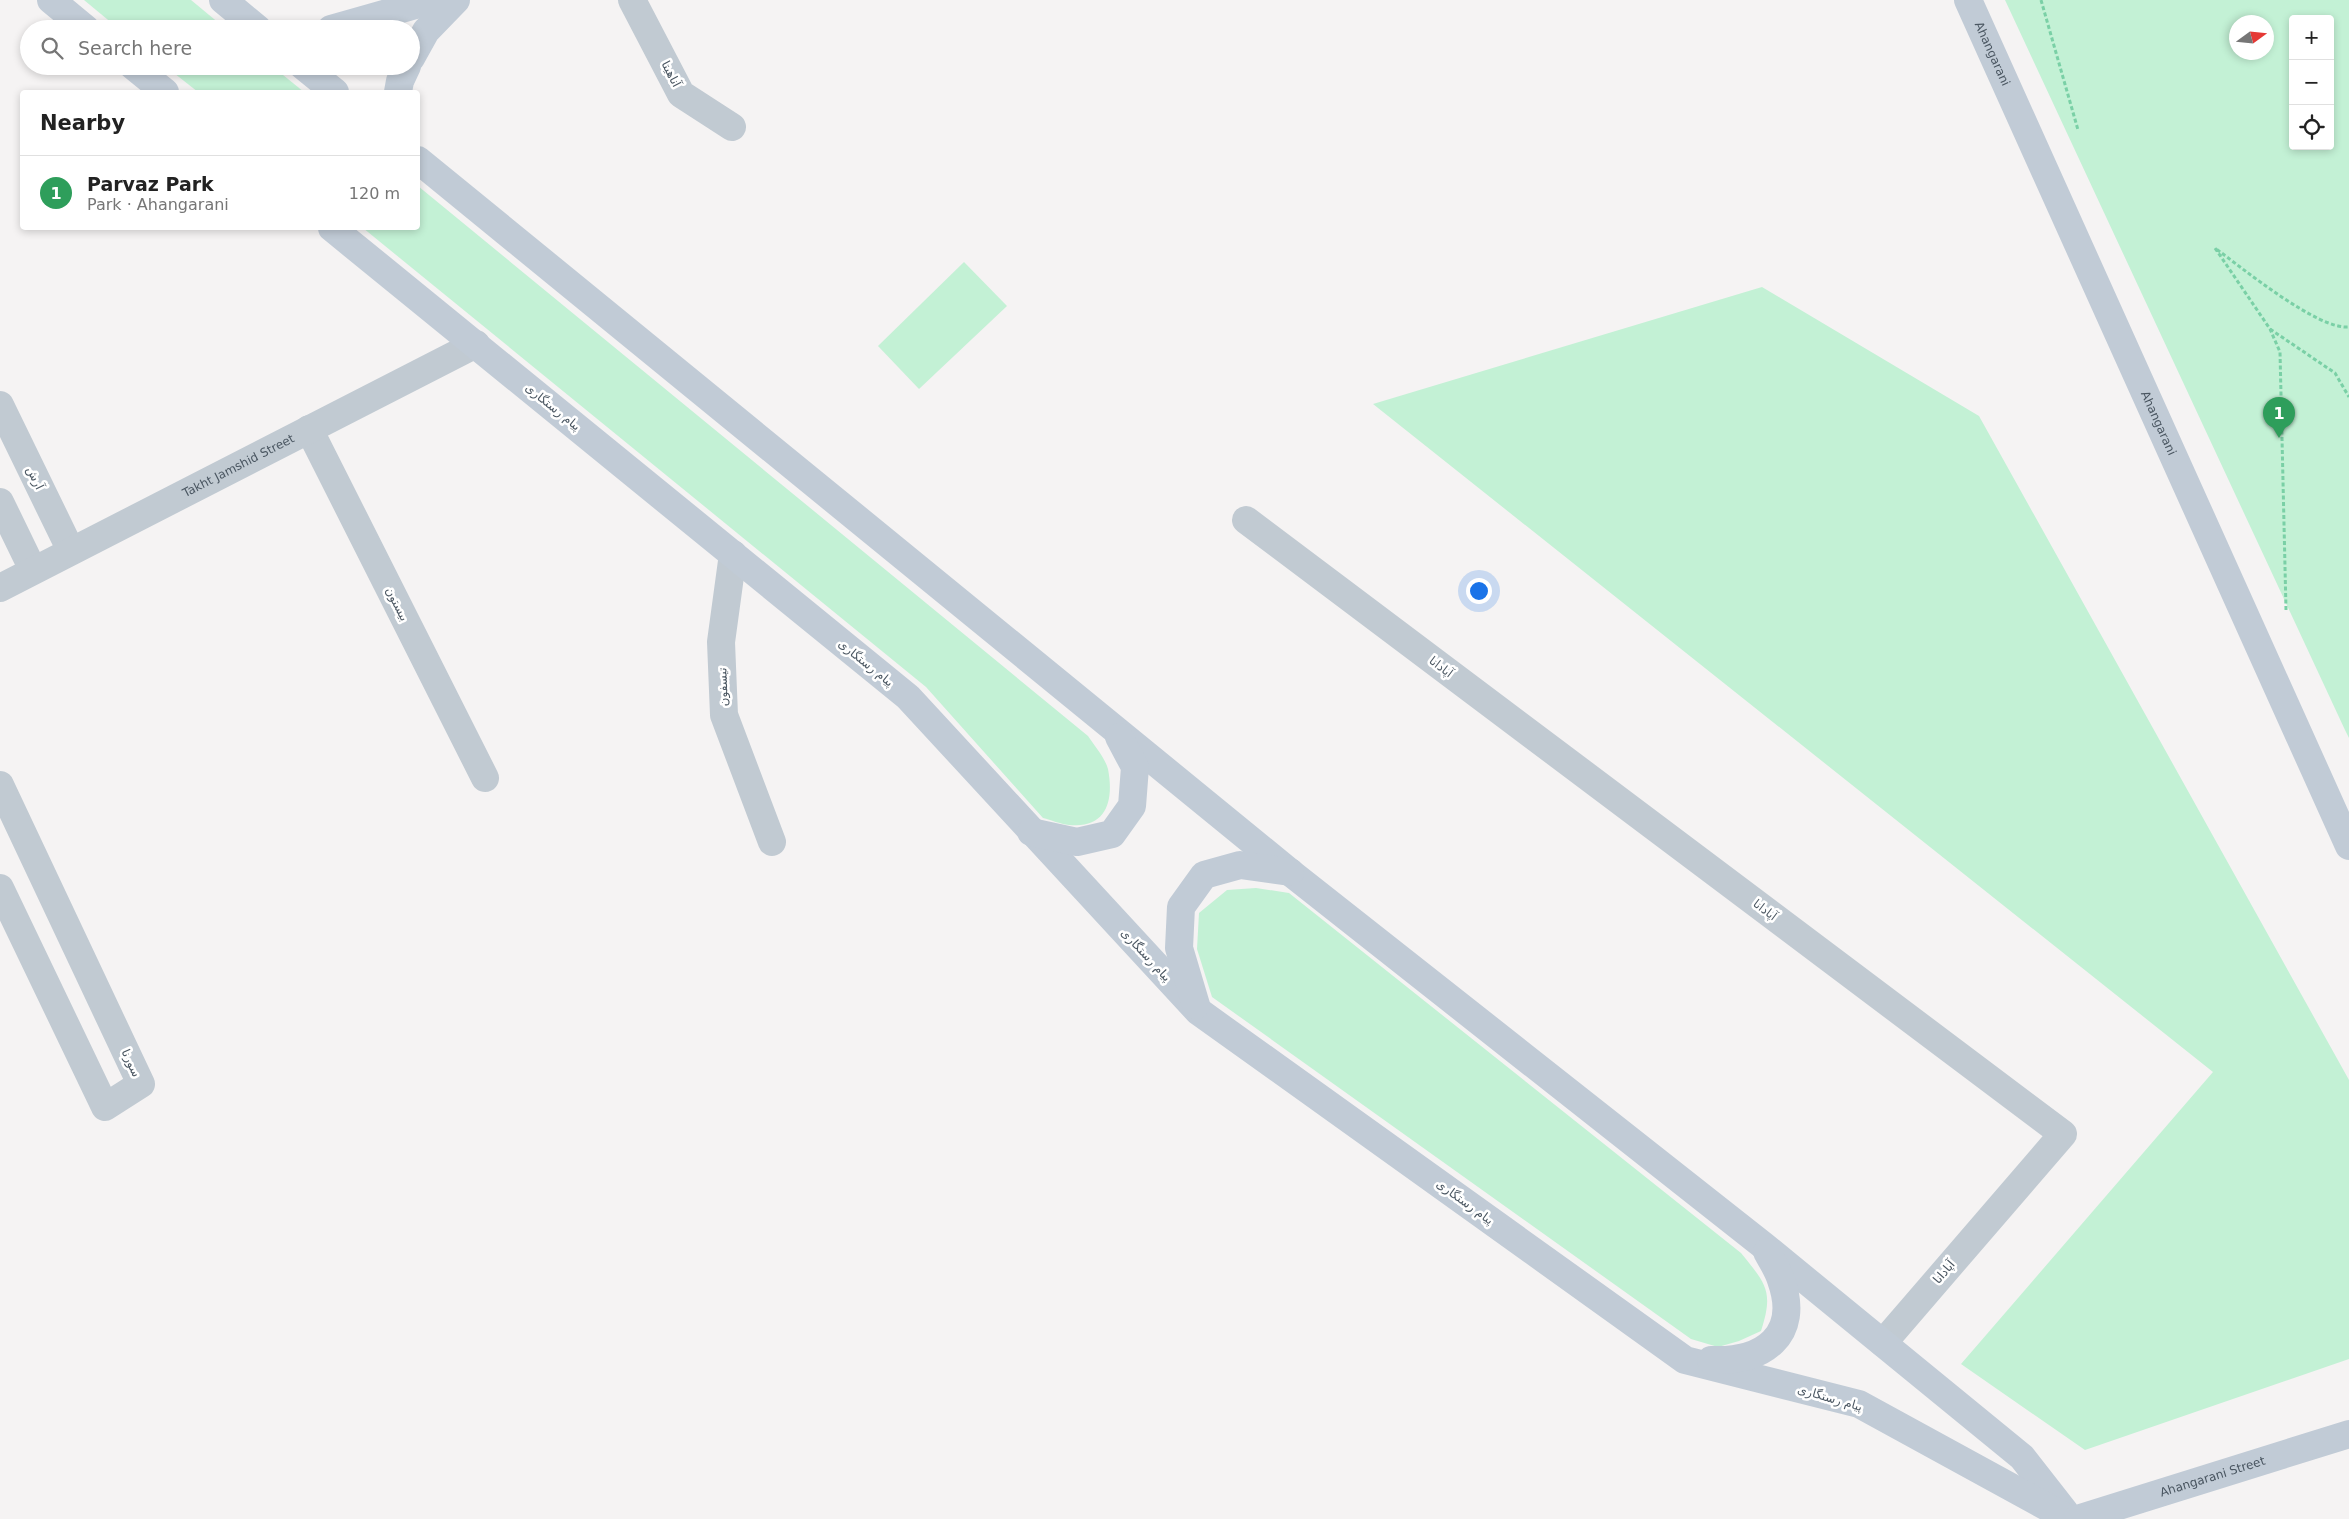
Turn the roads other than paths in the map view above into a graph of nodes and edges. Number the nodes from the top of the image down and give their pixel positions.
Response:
1 (51, 0) edge
2 (223, 0) edge
3 (433, 0) edge
4 (456, 0) edge
5 (632, 0) edge
6 (1968, 0) edge
7 (75, 20) edge
8 (247, 20) edge
9 (362, 20) edge
10 (420, 42) edge
11 (143, 75) edge
12 (314, 75) edge
13 (403, 75) edge
14 (162, 90) edge
15 (333, 90) edge
16 (398, 90) edge
17 (732, 127) dead end
18 (420, 162) edge
19 (334, 230) edge
20 (476, 344) junction
21 (0, 405) edge
22 (309, 429) junction
23 (0, 502) edge
24 (1246, 520) dead end
25 (71, 551) junction
26 (734, 554) junction
27 (33, 570) junction
28 (0, 588) edge
29 (1114, 728) junction
30 (485, 778) dead end
31 (0, 785) edge
32 (1031, 832) junction
33 (772, 842) dead end
34 (2349, 846) edge
35 (1291, 873) junction
36 (0, 888) edge
37 (1198, 1010) junction
38 (1764, 1246) junction
39 (1883, 1343) junction
40 (1685, 1360) junction
41 (2349, 1434) edge
42 (2070, 1519) edge
43 (2077, 1519) edge

1 - 7 street
2 - 8 street
3 - 9 street
4 - 10 street
5 - 17 street, آناهیتا
6 - 34 street, Ahangarani
11 - 14 street
12 - 15 street
13 - 16 street
18 - 29 street, پیام رستگاری
19 - 20 street, پیام رستگاری
20 - 22 street, Takht Jamshid Street
20 - 26 street, پیام رستگاری
21 - 25 street, آرش
22 - 25 street, Takht Jamshid Street
22 - 30 street, بیستون
23 - 27 street
24 - 39 street, آپادانا
25 - 27 street, Takht Jamshid Street
26 - 32 street, پیام رستگاری
26 - 33 street, تیسفون
27 - 28 street, Takht Jamshid Street
29 - 32 street
29 - 35 street, پیام رستگاری
31 - 36 street, سورنا
32 - 37 street, پیام رستگاری
35 - 37 street
35 - 38 street, پیام رستگاری
37 - 40 street, پیام رستگاری
38 - 39 street, پیام رستگاری
38 - 40 street
39 - 42 street, پیام رستگاری
40 - 42 street, پیام رستگاری
41 - 43 street, Ahangarani Street

